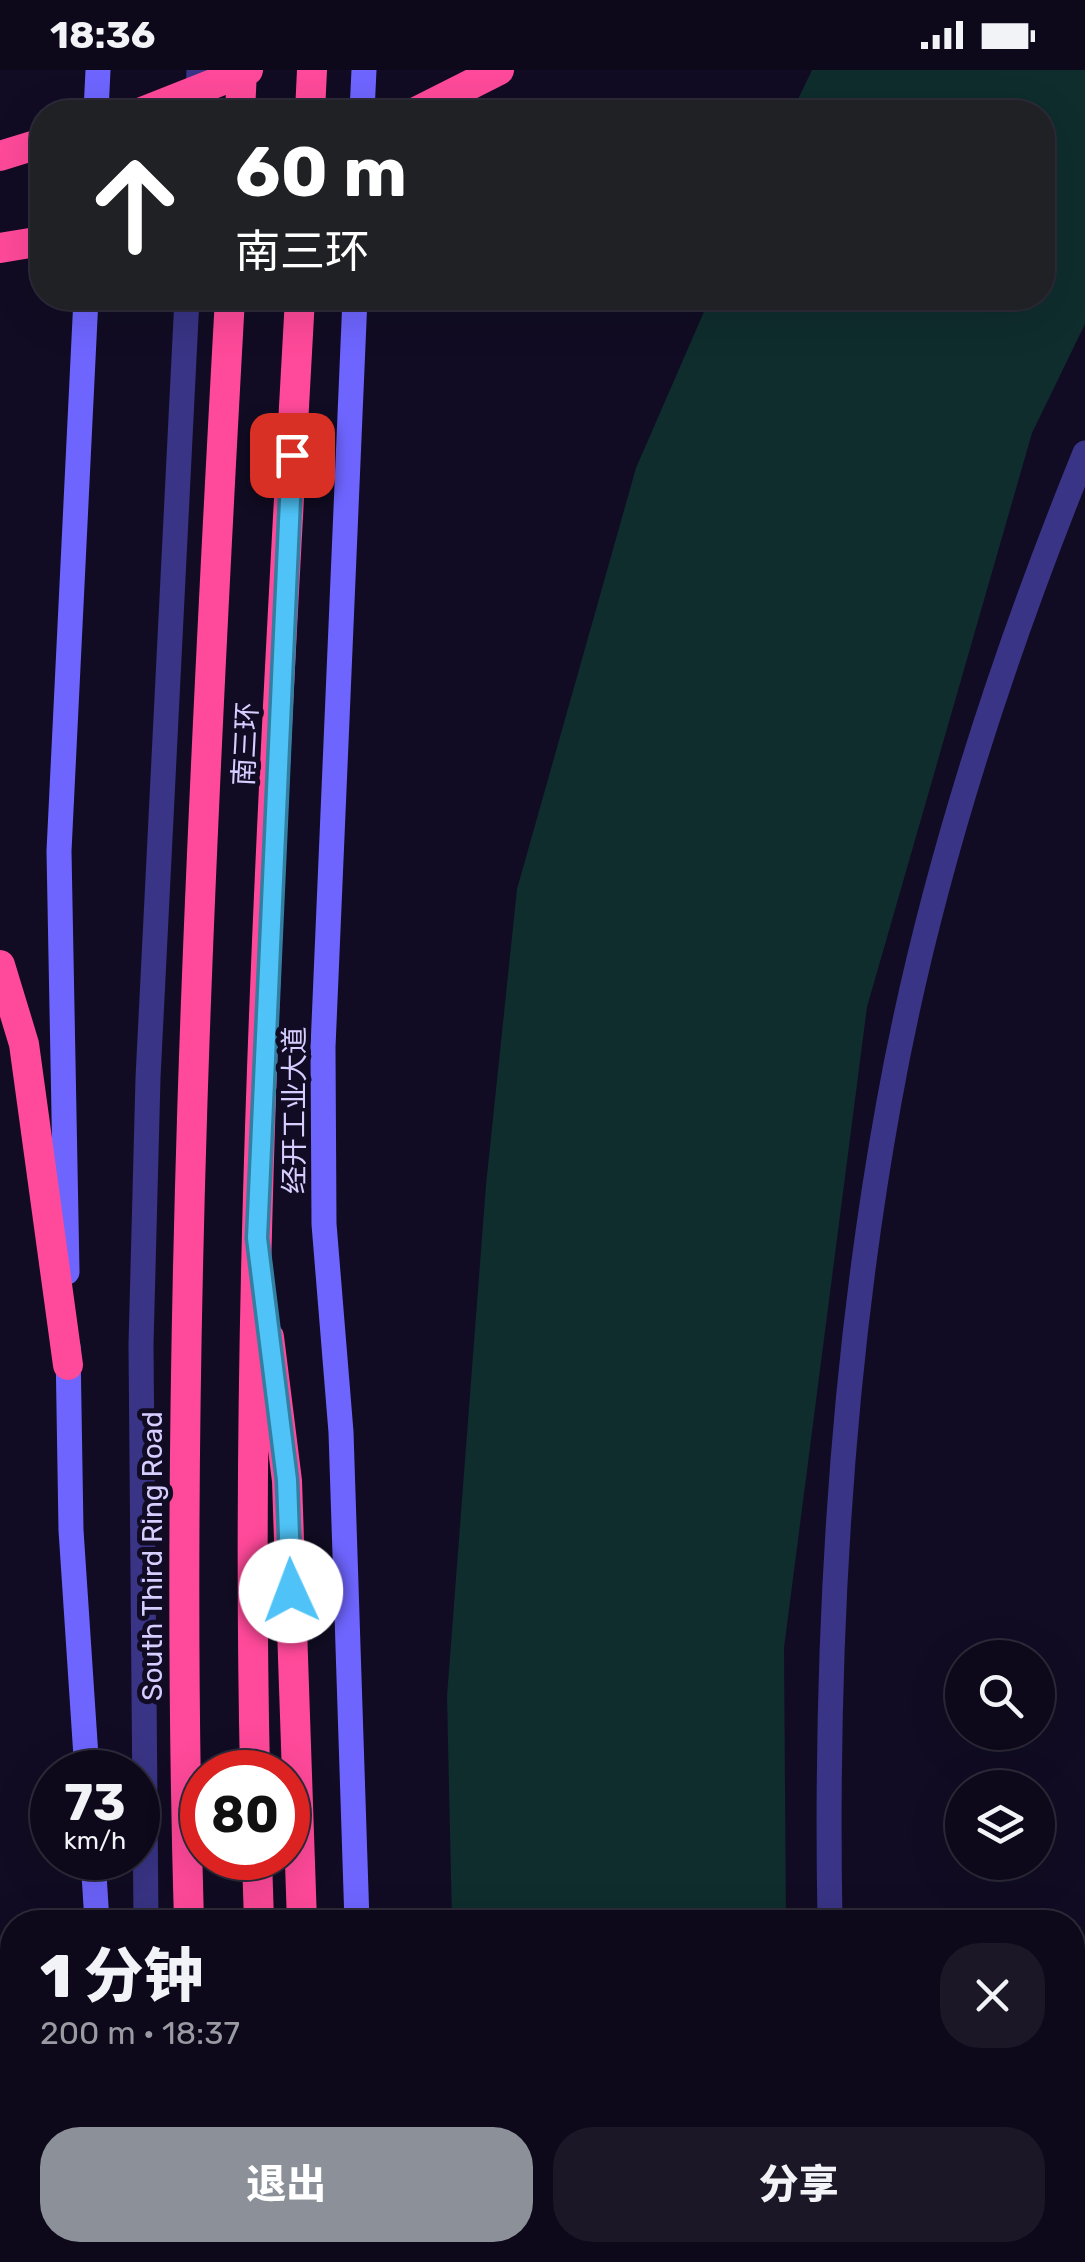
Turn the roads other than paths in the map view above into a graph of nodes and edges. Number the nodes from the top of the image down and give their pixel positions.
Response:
1 (98, 70) edge
2 (199, 70) edge
3 (245, 70) edge
4 (312, 70) edge
5 (364, 70) edge
6 (499, 70) edge
7 (97, 100) edge
8 (171, 100) edge
9 (197, 100) edge
10 (241, 100) edge
11 (311, 100) edge
12 (363, 100) edge
13 (440, 100) edge
14 (30, 147) edge
15 (0, 156) edge
16 (85, 310) edge
17 (185, 310) edge
18 (229, 310) edge
19 (299, 310) edge
20 (354, 310) edge
21 (1085, 453) edge
22 (0, 965) edge
23 (257, 1238) junction
24 (68, 1365) junction
25 (86, 1750) edge
26 (255, 1750) edge
27 (94, 1880) edge
28 (258, 1880) edge
29 (96, 1910) edge
30 (146, 1910) edge
31 (189, 1910) edge
32 (259, 1910) edge
33 (302, 1910) edge
34 (357, 1910) edge
35 (830, 1910) edge

1 - 7 street
2 - 9 street
3 - 8 highway, bridge
3 - 10 highway, bridge
4 - 11 highway
5 - 12 street
6 - 13 highway
14 - 15 highway
16 - 24 street
17 - 30 street
18 - 31 highway, South Third Ring Road
19 - 23 highway
20 - 34 street, 经开工业大道
21 - 35 street
22 - 24 highway
23 - 26 highway
23 - 33 highway
24 - 25 street
27 - 29 street
28 - 32 highway

